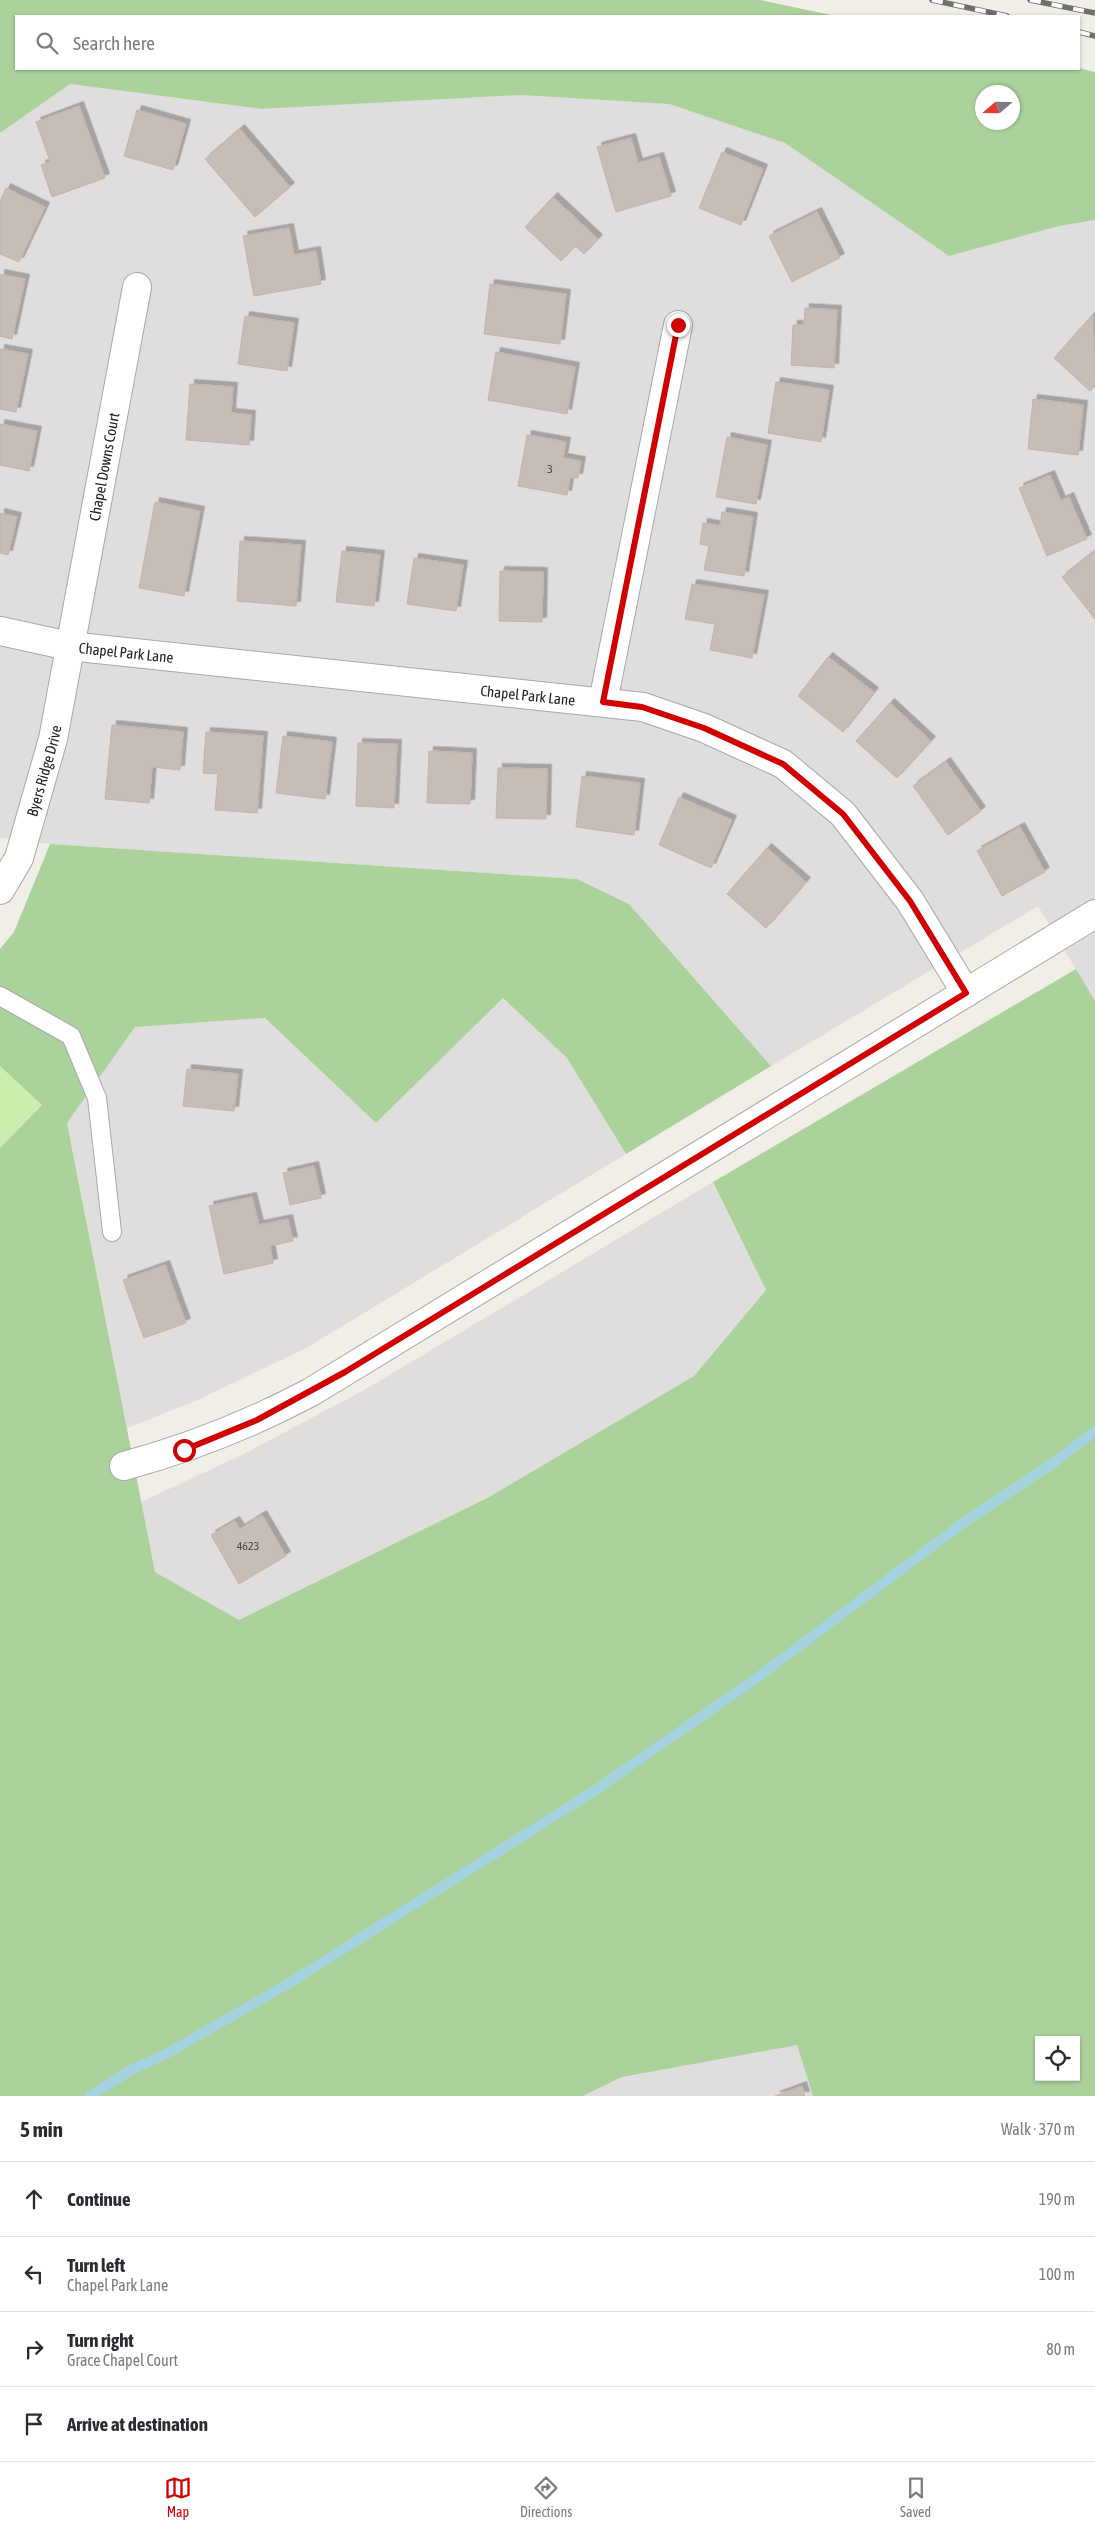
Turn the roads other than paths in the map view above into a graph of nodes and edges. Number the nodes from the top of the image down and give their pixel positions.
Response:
1 (137, 287) dead end
2 (678, 325) dead end
3 (0, 631) edge
4 (70, 646) junction
5 (603, 702) junction
6 (0, 890) edge
7 (1095, 914) edge
8 (966, 993) junction
9 (0, 996) edge
10 (112, 1232) dead end
11 (124, 1466) dead end

1 - 4 street, Chapel Downs Court
2 - 5 street
3 - 4 street, Chapel Park Lane
4 - 5 street, Chapel Park Lane
4 - 6 street, Byers Ridge Drive
5 - 8 street, Chapel Park Lane
7 - 8 street
8 - 11 street
9 - 10 lane

